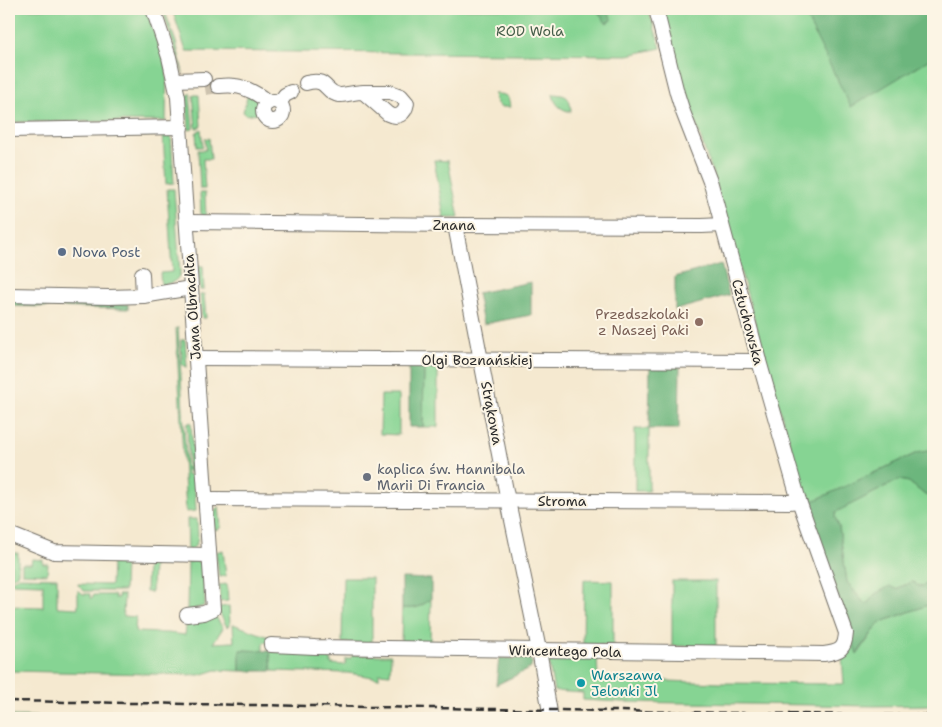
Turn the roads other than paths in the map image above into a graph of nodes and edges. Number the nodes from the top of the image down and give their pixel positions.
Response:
1 (152, 9) edge
2 (656, 9) edge
3 (306, 83) dead end
4 (176, 85) junction
5 (291, 92) dead end
6 (363, 92) dead end
7 (181, 127) junction
8 (9, 130) edge
9 (187, 222) junction
10 (722, 224) junction
11 (455, 225) junction
12 (142, 274) dead end
13 (191, 288) junction
14 (9, 295) edge
15 (144, 296) junction
16 (196, 358) junction
17 (482, 360) junction
18 (758, 361) junction
19 (206, 499) junction
20 (508, 501) junction
21 (799, 501) junction
22 (9, 534) edge
23 (209, 555) junction
24 (187, 615) dead end
25 (846, 633) joint
26 (272, 645) dead end
27 (539, 650) junction
28 (551, 718) edge

1 - 4 street, Jana Olbrachta
2 - 10 street, Człuchowska
3 - 6 street
4 - 5 street
4 - 7 street, Jana Olbrachta
7 - 8 street
7 - 9 street, Jana Olbrachta
9 - 11 street, Znana
9 - 13 street, Jana Olbrachta
10 - 11 street, Znana
10 - 18 street, Człuchowska
11 - 17 street, Strąkowa
12 - 15 street
13 - 15 street
13 - 16 street, Jana Olbrachta
14 - 15 street
16 - 17 street, Olgi Boznańskiej
16 - 19 street, Jana Olbrachta
17 - 18 street, Olgi Boznańskiej
17 - 20 street, Strąkowa
18 - 21 street, Człuchowska
19 - 20 street, Stroma
19 - 23 street, Jana Olbrachta
20 - 21 street, Stroma
20 - 27 street, Strąkowa
21 - 25 street, Człuchowska
22 - 23 street
23 - 24 street, Jana Olbrachta
25 - 27 street, Wincentego Pola
26 - 27 street, Wincentego Pola
27 - 28 street, Strąkowa

